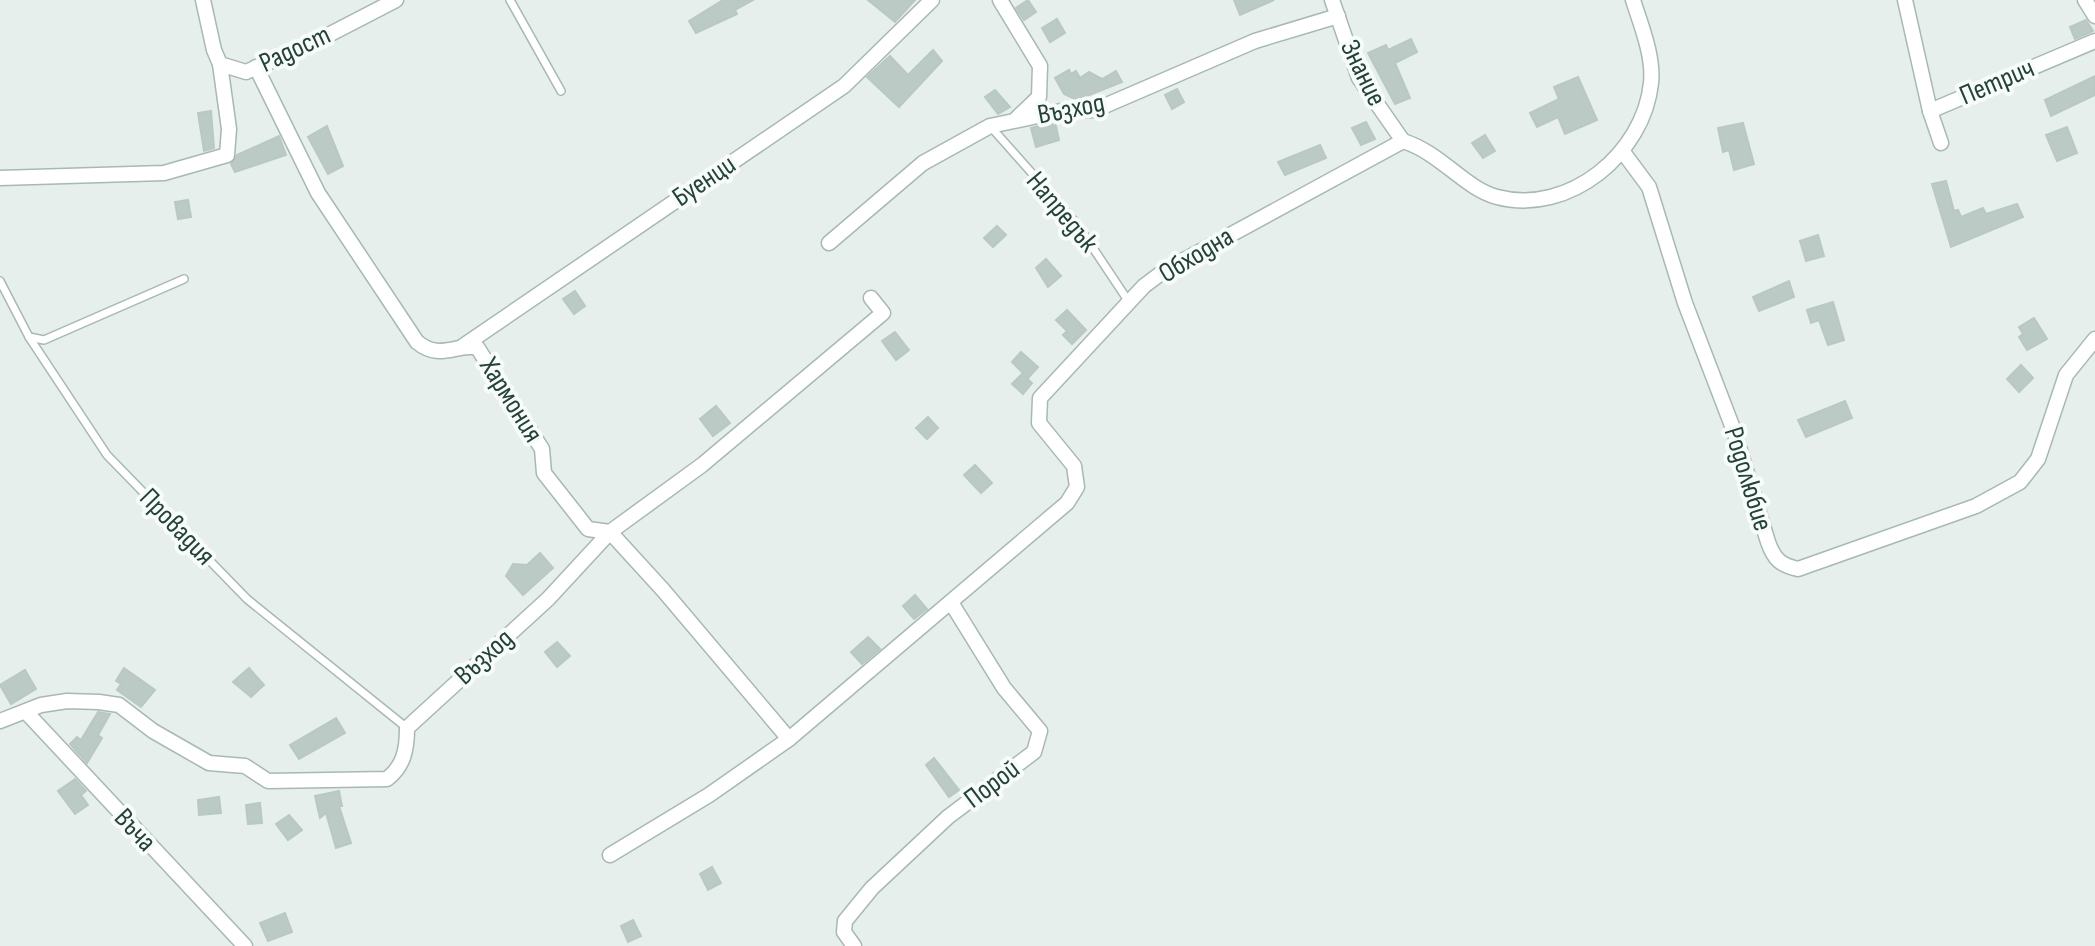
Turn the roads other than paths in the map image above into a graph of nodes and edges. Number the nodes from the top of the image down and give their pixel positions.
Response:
1 (203, 0) edge
2 (396, 0) edge
3 (510, 0) edge
4 (932, 0) edge
5 (1000, 0) edge
6 (1332, 0) edge
7 (1633, 0) edge
8 (1905, 0) edge
9 (2085, 0) edge
10 (1338, 16) junction
11 (2095, 16) edge
12 (2095, 41) edge
13 (220, 64) junction
14 (256, 67) junction
15 (561, 91) dead end
16 (1930, 111) junction
17 (1015, 120) junction
18 (990, 126) junction
19 (1403, 141) junction
20 (1941, 143) dead end
21 (1623, 152) junction
22 (0, 178) edge
23 (829, 243) dead end
24 (184, 279) dead end
25 (0, 281) edge
26 (871, 298) dead end
27 (1129, 302) junction
28 (29, 337) junction
29 (2095, 339) edge
30 (463, 346) junction
31 (610, 532) junction
32 (952, 604) junction
33 (26, 712) junction
34 (0, 721) edge
35 (407, 728) junction
36 (789, 739) junction
37 (610, 855) dead end
38 (245, 946) edge
39 (854, 946) edge

1 - 13 street
2 - 14 street, Радост
3 - 15 lane
4 - 30 street, Буенци
5 - 17 street
6 - 10 street, Знание
7 - 21 street
8 - 16 street
9 - 11 street
10 - 17 street, Възход
10 - 19 street, Знание
12 - 16 street, Петрич
13 - 14 street, Радост
13 - 22 street
14 - 30 street, Хармония
16 - 20 street, Петрич
17 - 18 street, Възход
18 - 23 street, Възход
18 - 27 lane, Напредък
19 - 21 street
19 - 27 street, Обходна
21 - 29 street, Родолюбие
24 - 28 lane
25 - 28 lane, Провадия
26 - 31 street, Възход
27 - 32 street, Обходна
28 - 35 lane, Провадия
30 - 31 street, Хармония
31 - 35 street, Възход
31 - 36 street, Хармония
32 - 36 street
32 - 39 street, Порой
33 - 34 street
33 - 35 street
33 - 38 street, Въча
36 - 37 street

